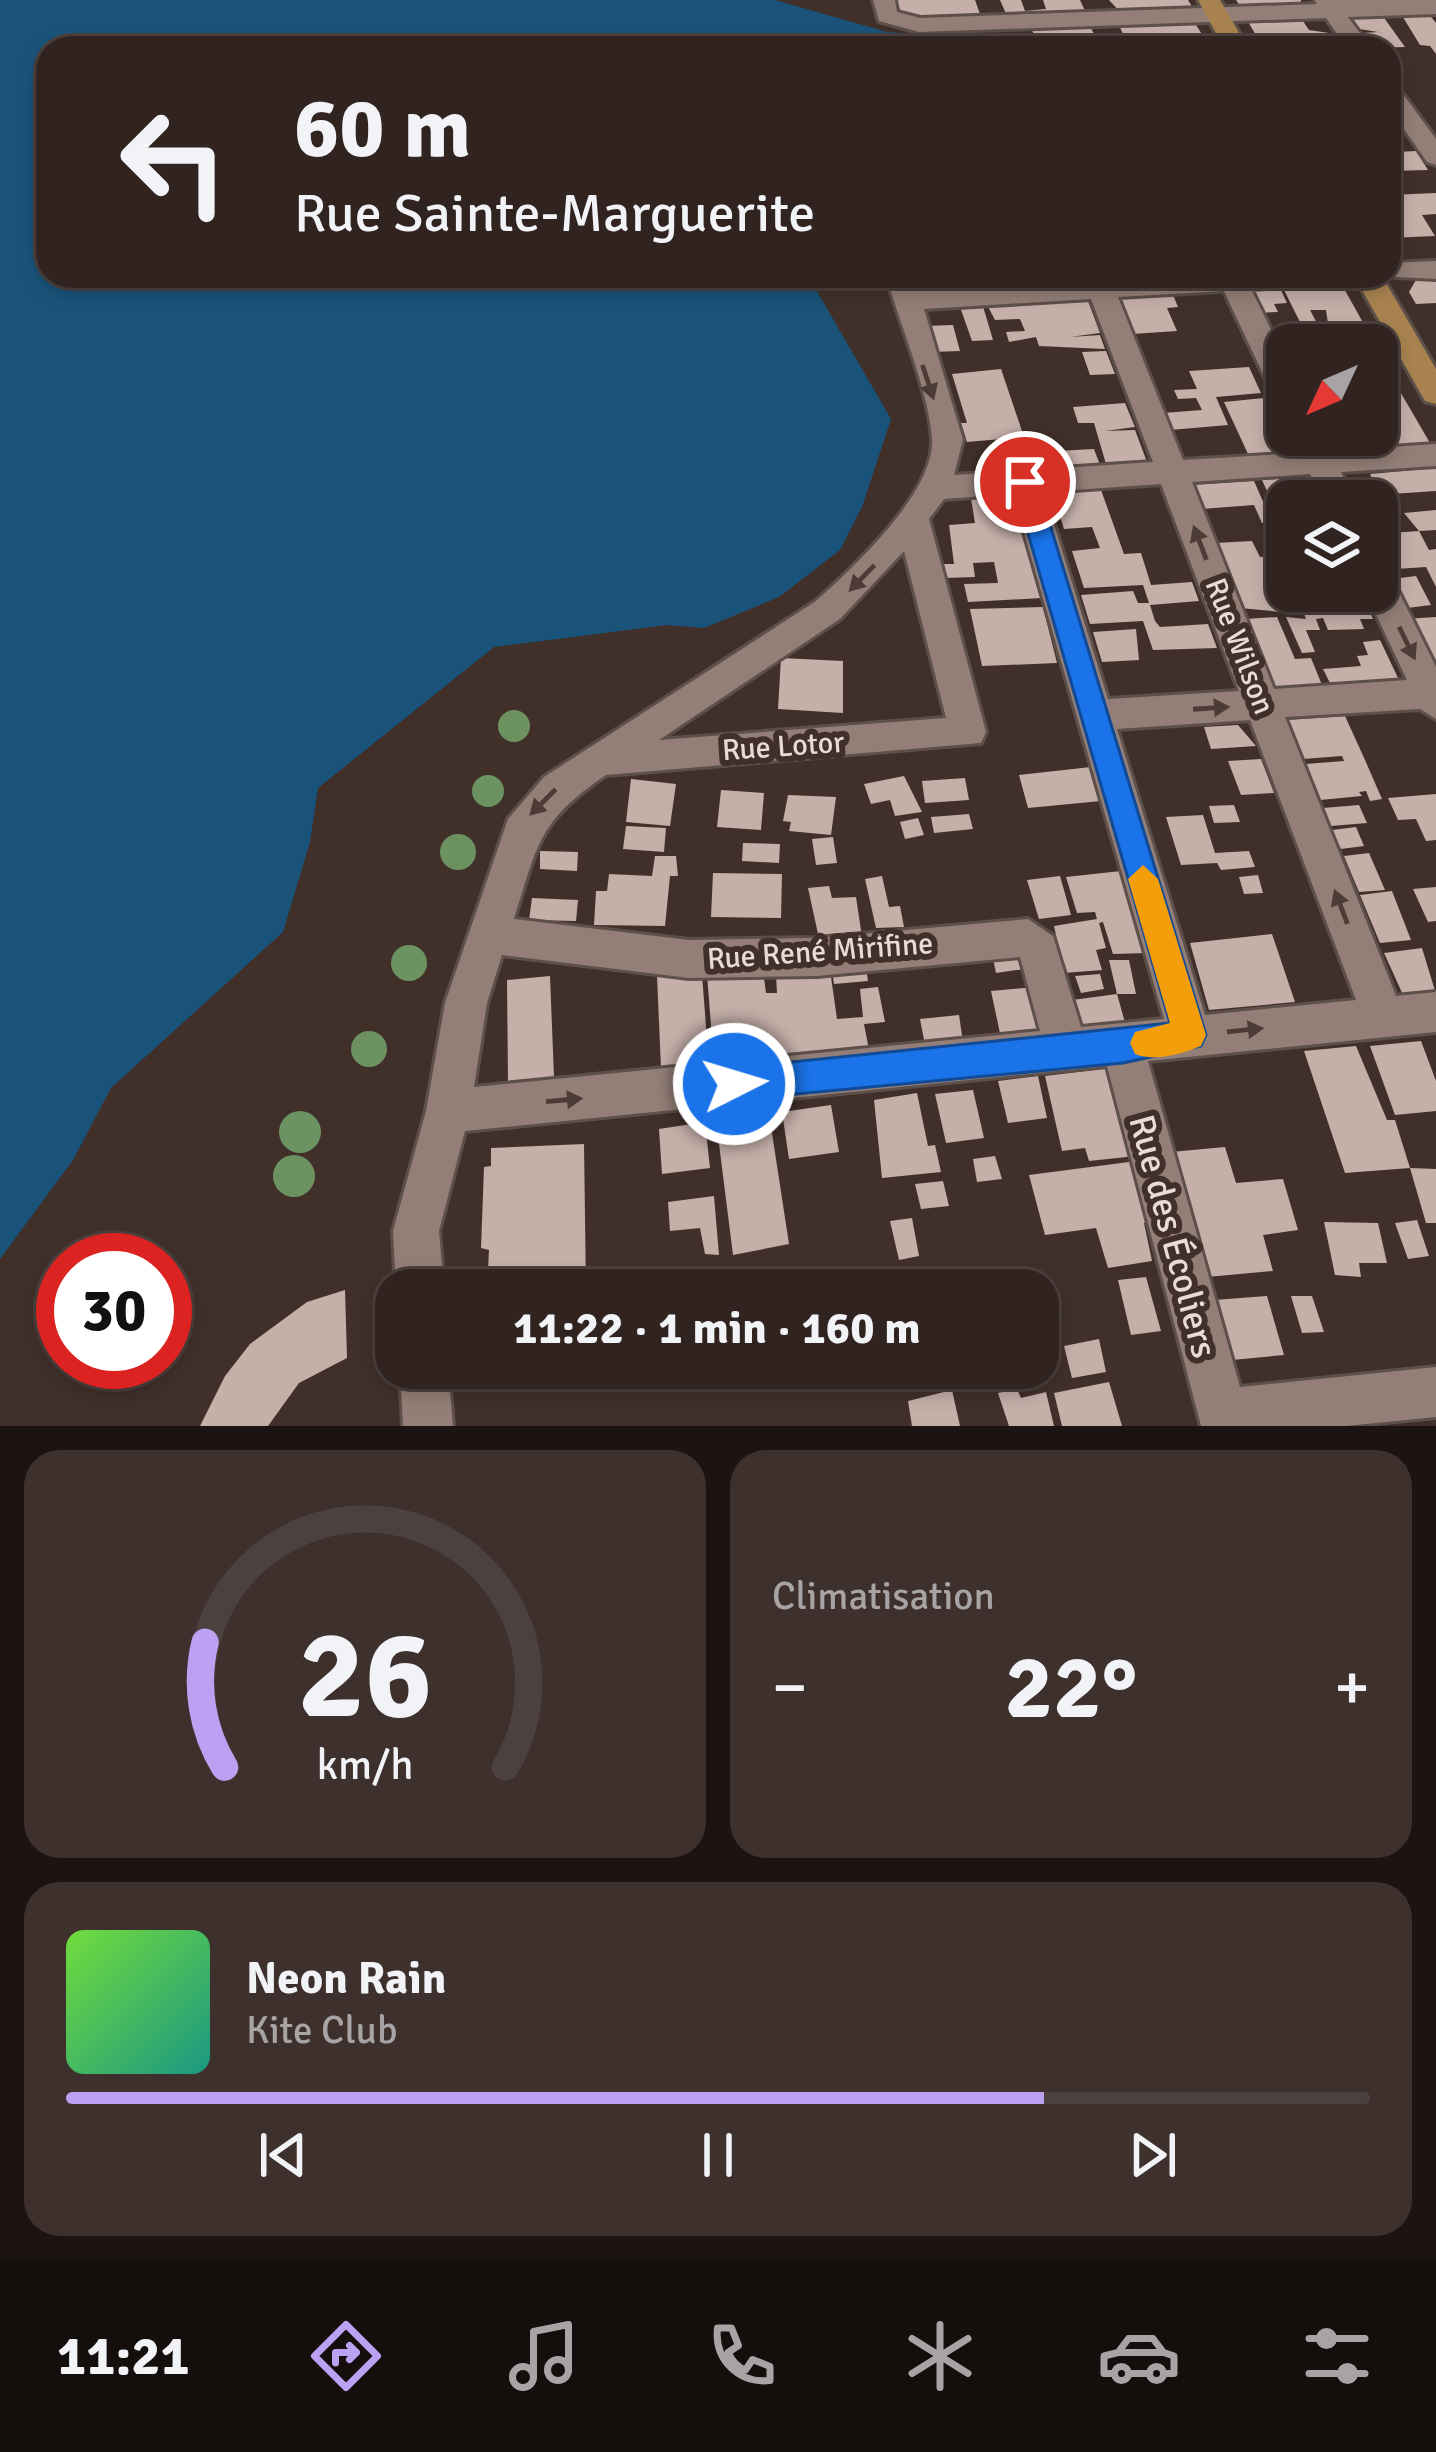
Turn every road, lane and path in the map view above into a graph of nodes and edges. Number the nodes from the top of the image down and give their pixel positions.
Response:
1 (884, 0) edge
2 (1429, 0) edge
3 (1329, 6) edge
4 (1214, 7) edge
5 (1436, 8) edge
6 (1103, 9) edge
7 (992, 11) edge
8 (1230, 36) edge
9 (1350, 36) edge
10 (1413, 126) edge
11 (1436, 157) edge
12 (1436, 270) edge
13 (1401, 271) edge
14 (904, 288) edge
15 (1100, 288) edge
16 (1237, 288) edge
17 (1375, 288) edge
18 (1266, 349) edge
19 (1436, 394) edge
20 (1398, 452) edge
21 (1436, 454) edge
22 (1270, 456) edge
23 (1173, 472) junction
24 (1025, 482) junction
25 (923, 502) junction
26 (1392, 612) edge
27 (1434, 697) edge
28 (1263, 704) junction
29 (1095, 716) junction
30 (598, 760) junction
31 (489, 935) junction
32 (1436, 1012) edge
33 (1383, 1016) junction
34 (1190, 1035) junction
35 (1123, 1047) junction
36 (1067, 1053) junction
37 (448, 1111) junction
38 (419, 1269) edge
39 (425, 1389) edge
40 (1436, 1392) edge
41 (1224, 1420) edge
42 (428, 1426) edge

1 - 7 street
2 - 5 street
3 - 4 street
3 - 5 street
3 - 9 street
4 - 6 street
4 - 8 main road
6 - 7 street
10 - 11 street
12 - 13 street
14 -> 25 street
15 - 23 street, Rue Wilson
16 - 18 street
17 - 19 main road
20 - 21 street
22 - 23 street
23 - 24 street
28 -> 23 street, Rue Wilson
24 - 25 street
24 - 29 street
25 -> 30 street
25 - 30 street, Rue Lotor
26 -> 27 street
27 - 28 street
29 -> 28 street
33 -> 28 street, Rue Wilson
29 - 34 street
30 -> 31 street
31 - 36 street, Rue René Mirifine
31 - 37 street
32 - 33 street
34 -> 33 street
34 - 35 street
35 - 36 street
35 - 41 street, Rue des Écoliers
37 -> 36 street
37 - 38 street
39 - 42 street
40 - 41 street

